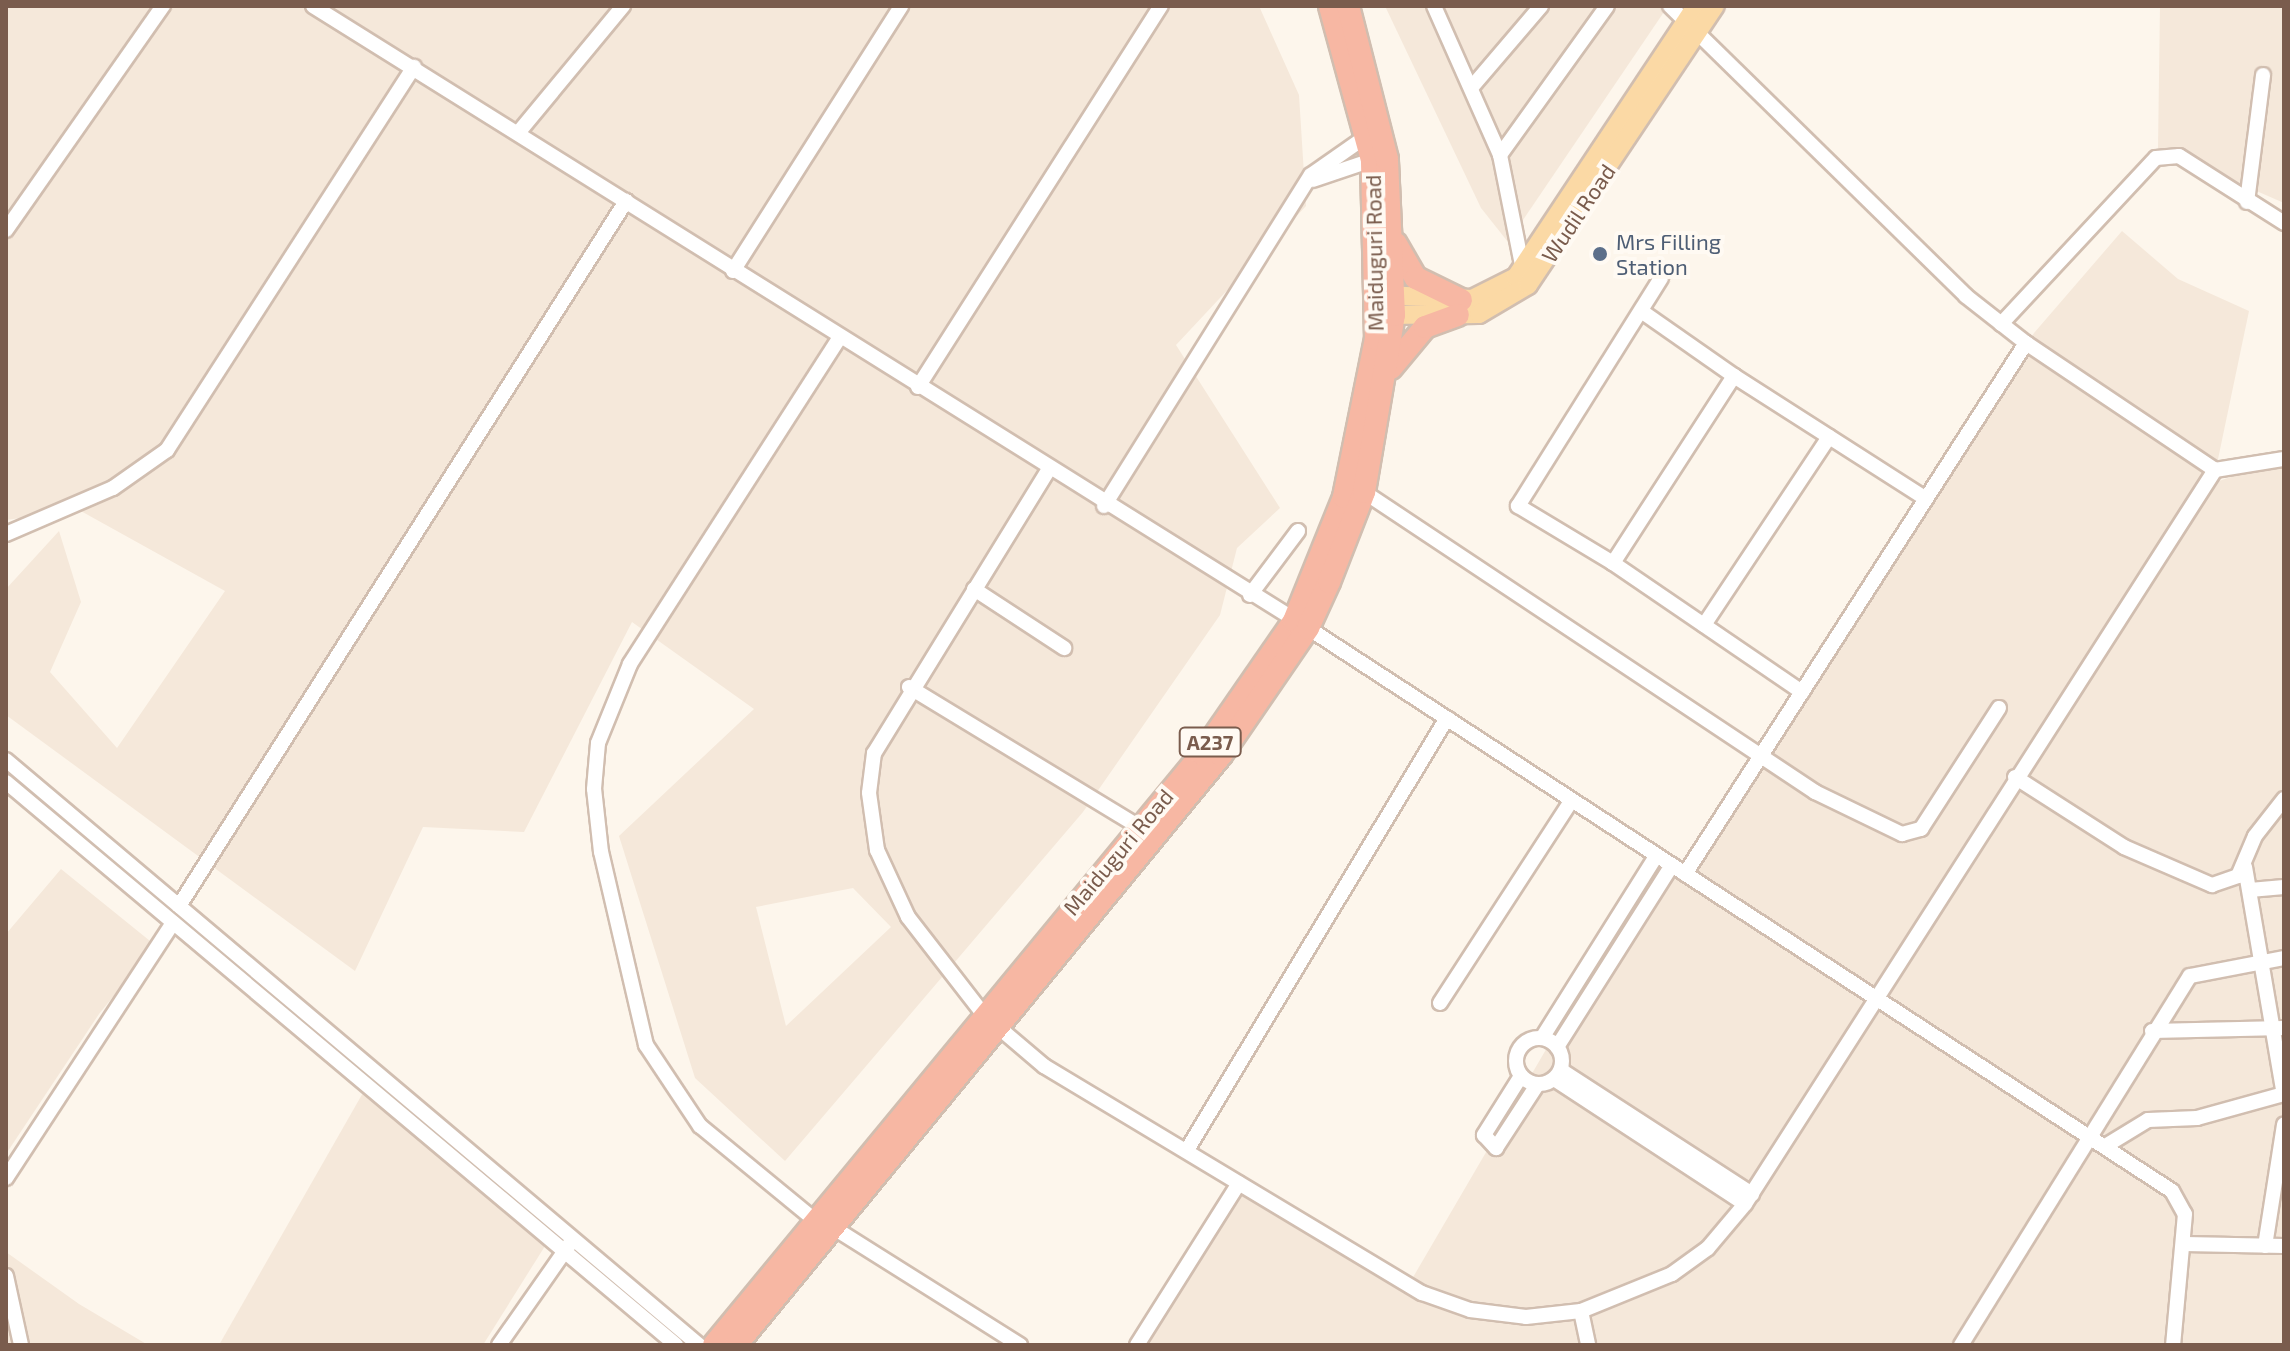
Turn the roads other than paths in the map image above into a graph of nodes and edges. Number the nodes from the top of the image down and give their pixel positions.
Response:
1 (163, 6) edge
2 (313, 6) edge
3 (623, 6) edge
4 (901, 6) edge
5 (1161, 6) edge
6 (1330, 6) edge
7 (1348, 6) edge
8 (1434, 6) edge
9 (1541, 6) edge
10 (1607, 6) edge
11 (1670, 6) edge
12 (1696, 6) edge
13 (1715, 6) edge
14 (1691, 28) junction
15 (414, 67) junction
16 (2263, 75) dead end
17 (1471, 88) junction
18 (518, 133) junction
19 (1367, 136) junction
20 (1500, 155) junction
21 (1372, 160) junction
22 (1305, 184) junction
23 (626, 201) junction
24 (2247, 202) junction
25 (2284, 223) edge
26 (6, 230) edge
27 (1394, 238) junction
28 (1550, 243) junction
29 (1523, 270) junction
30 (733, 271) junction
31 (1661, 278) dead end
32 (1386, 305) junction
33 (1460, 308) junction
34 (1644, 313) junction
35 (2001, 324) junction
36 (839, 338) junction
37 (2026, 343) junction
38 (1386, 376) junction
39 (1734, 376) junction
40 (918, 387) junction
41 (1829, 437) junction
42 (2284, 459) edge
43 (1049, 469) junction
44 (2215, 470) junction
45 (1364, 492) junction
46 (1926, 499) junction
47 (1104, 506) junction
48 (1298, 531) dead end
49 (6, 534) edge
50 (1613, 563) junction
51 (974, 589) junction
52 (1250, 595) junction
53 (1301, 624) junction
54 (1704, 625) junction
55 (1064, 648) dead end
56 (909, 687) junction
57 (1802, 692) junction
58 (1999, 708) dead end
59 (1447, 718) junction
60 (1764, 751) junction
61 (6, 760) edge
62 (2015, 777) junction
63 (6, 782) edge
64 (2284, 799) edge
65 (1572, 800) junction
66 (1138, 826) junction
67 (1656, 856) junction
68 (1672, 865) junction
69 (2245, 867) junction
70 (1685, 874) junction
71 (2284, 887) edge
72 (2250, 890) junction
73 (179, 906) junction
74 (173, 923) junction
75 (2284, 958) edge
76 (2266, 961) junction
77 (1580, 977) junction
78 (1595, 986) junction
79 (1876, 994) junction
80 (1440, 1003) dead end
81 (990, 1021) junction
82 (2280, 1028) edge
83 (2152, 1031) junction
84 (1542, 1038) junction
85 (1557, 1047) junction
86 (1557, 1075) junction
87 (1521, 1076) junction
88 (1537, 1085) junction
89 (2284, 1086) edge
90 (2284, 1094) edge
91 (2284, 1124) edge
92 (2091, 1136) junction
93 (2107, 1145) junction
94 (1187, 1150) junction
95 (6, 1178) edge
96 (1239, 1183) junction
97 (1749, 1199) junction
98 (826, 1225) junction
99 (570, 1244) junction
100 (2185, 1244) junction
101 (2265, 1246) junction
102 (2284, 1246) edge
103 (7, 1282) edge
104 (1581, 1311) junction
105 (21, 1345) edge
106 (499, 1345) edge
107 (676, 1345) edge
108 (699, 1345) edge
109 (714, 1345) edge
110 (736, 1345) edge
111 (1020, 1345) edge
112 (1137, 1345) edge
113 (1588, 1345) edge
114 (1961, 1345) edge
115 (2173, 1345) edge

1 - 26 street
2 - 15 street
3 - 18 street
4 - 30 street
5 - 40 street
6 - 19 highway, Maiduguri Road / A237
7 - 27 highway, Maiduguri Road / A237
8 - 17 street
9 - 17 street
10 - 20 street
11 - 14 street
12 - 14 main road, Wudil Road
13 - 14 main road, Wudil Road
14 - 28 main road, Wudil Road
14 - 35 street
15 - 18 street
15 - 49 street
16 - 24 street
17 - 20 street
18 - 23 street
19 - 21 highway, Maiduguri Road / A237
19 - 22 street
20 - 29 street
21 - 22 street
21 - 32 highway, Maiduguri Road / A237
22 - 47 street
23 - 30 street
23 - 73 street
24 - 25 street
24 - 35 street
27 - 32 highway, Maiduguri Road / A237
27 - 33 highway
28 - 29 main road, Wudil Road
28 - 33 main road, Wudil Road
29 - 33 main road, Wudil Road
30 - 36 street
31 - 34 street
32 - 33 main road, Wudil Road
32 - 38 highway, Maiduguri Road / A237
32 - 53 highway, Maiduguri Road / A237
33 - 38 highway
34 - 39 street
34 - 50 street
35 - 37 street
36 - 40 street
36 - 98 street
37 - 44 street
37 - 46 street
38 - 45 highway, Maiduguri Road / A237
39 - 41 street
39 - 50 street
40 - 43 street
41 - 46 street
41 - 54 street
42 - 44 street
43 - 47 street
43 - 51 street
44 - 62 street
45 - 53 highway, Maiduguri Road / A237
45 - 60 street
46 - 57 street
47 - 52 street
48 - 52 street
50 - 54 street
51 - 55 street
51 - 56 street
52 - 53 street
53 - 59 street
53 - 66 highway, Maiduguri Road / A237
53 - 81 highway, Maiduguri Road / A237
54 - 57 street
56 - 66 street
56 - 81 street
57 - 60 street
58 - 60 street
59 - 65 street
59 - 94 street
60 - 70 street
61 - 73 street
62 - 69 street
62 - 79 street
63 - 74 street
64 - 69 street
65 - 67 street
65 - 80 street
66 - 81 highway, Maiduguri Road / A237
67 - 68 street
67 - 77 street
68 - 70 street
68 - 78 street
69 - 72 street
70 - 79 street
71 - 72 street
72 - 76 street
73 - 99 street
74 - 95 street
74 - 99 street
75 - 76 street
76 - 82 street
76 - 83 street
77 - 78 street
77 - 84 street
78 - 85 street
79 - 92 street
79 - 97 street
81 - 94 street
81 - 98 highway, Maiduguri Road / A237
82 - 83 street
82 - 89 street
83 - 92 street
84 - 85 street
84 - 87 street
85 - 86 street
86 - 88 street
86 - 97 street
87 - 88 street
87 - 88 street
89 - 90 street
90 - 93 street
91 - 101 street
92 - 93 street
92 - 114 street
93 - 100 street
94 - 96 street
96 - 104 street
96 - 112 street
97 - 104 street
98 - 109 highway, Maiduguri Road / A237
98 - 110 highway, Maiduguri Road / A237
98 - 111 street
99 - 106 street
99 - 107 street
99 - 108 street
100 - 101 street
100 - 115 street
101 - 102 street
103 - 105 street
104 - 113 street

